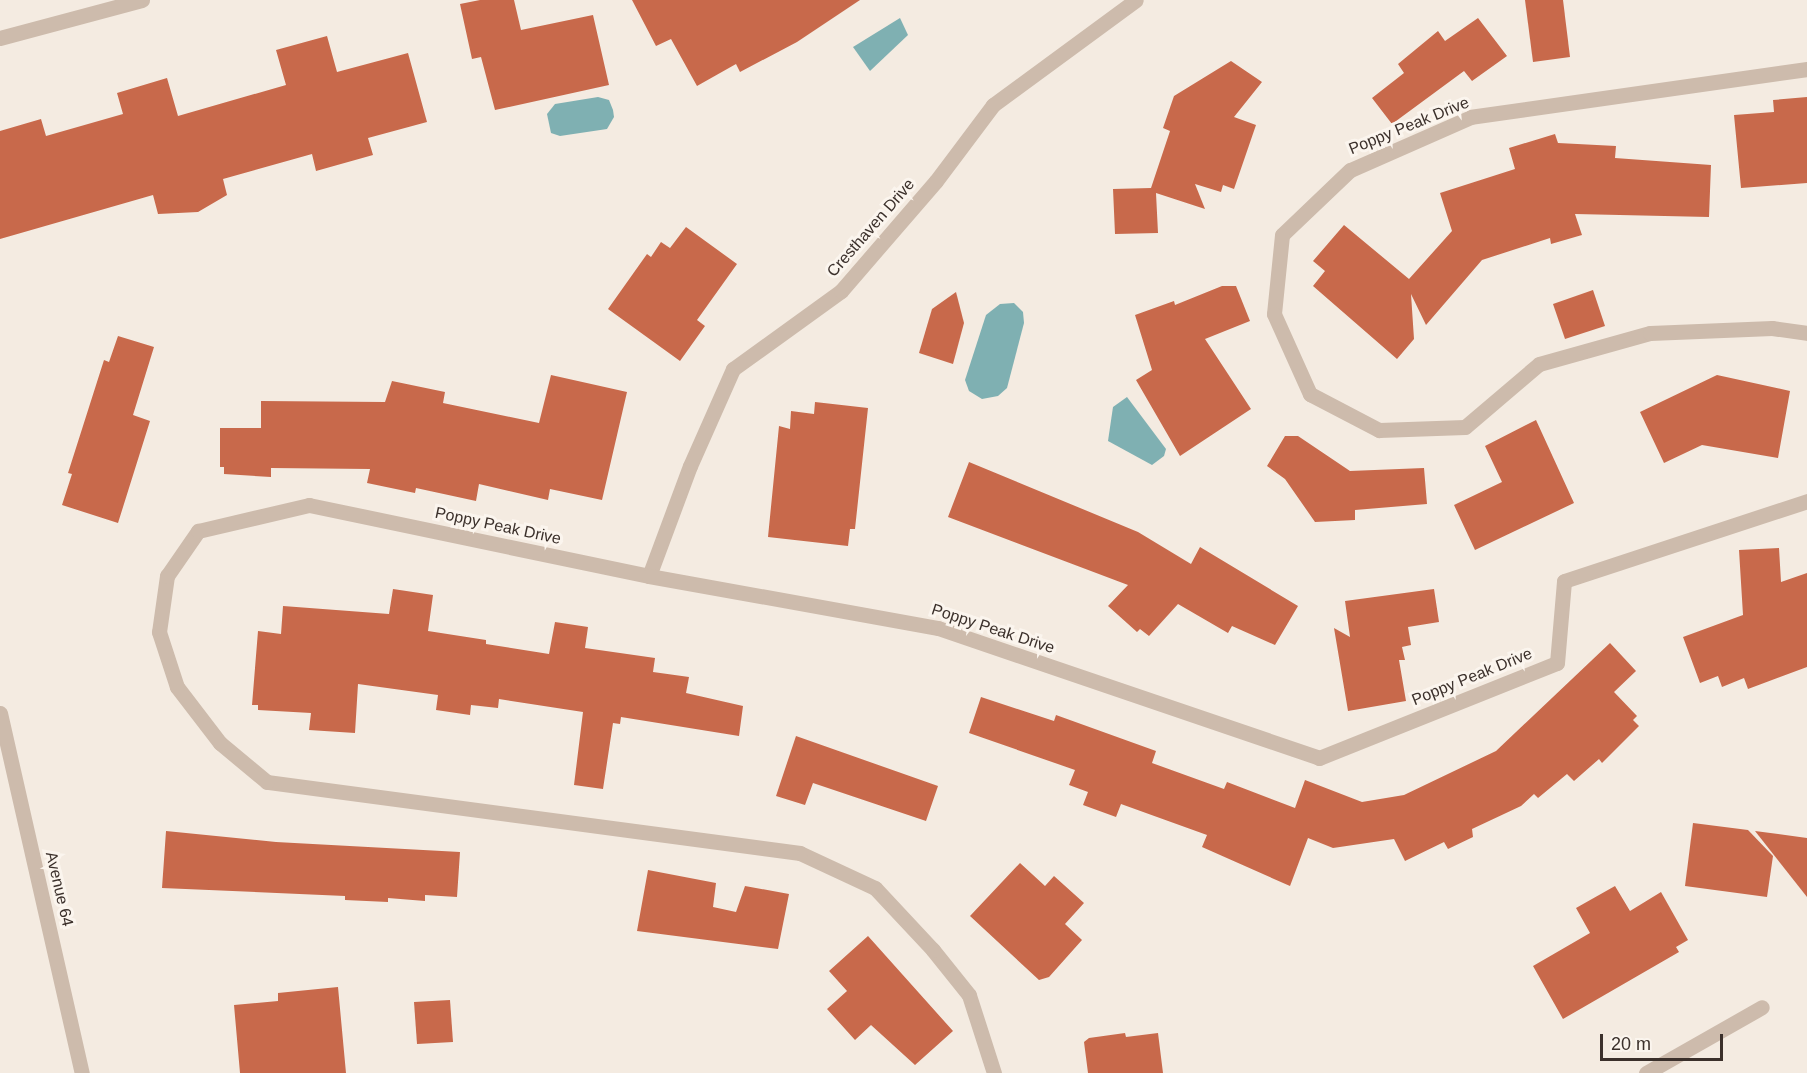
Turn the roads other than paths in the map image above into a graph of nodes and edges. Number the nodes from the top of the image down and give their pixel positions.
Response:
1 (142, 0) edge
2 (1136, 0) edge
3 (0, 38) edge
4 (1807, 69) edge
5 (1807, 333) edge
6 (1807, 501) edge
7 (649, 576) junction
8 (0, 713) edge
9 (1762, 1007) dead end
10 (82, 1073) edge
11 (994, 1073) edge
12 (1646, 1073) edge

1 - 3 street
2 - 7 street, Cresthaven Drive
4 - 5 street, Poppy Peak Drive
6 - 7 street, Poppy Peak Drive
7 - 11 street, Poppy Peak Drive
8 - 10 street, Avenue 64
9 - 12 street

